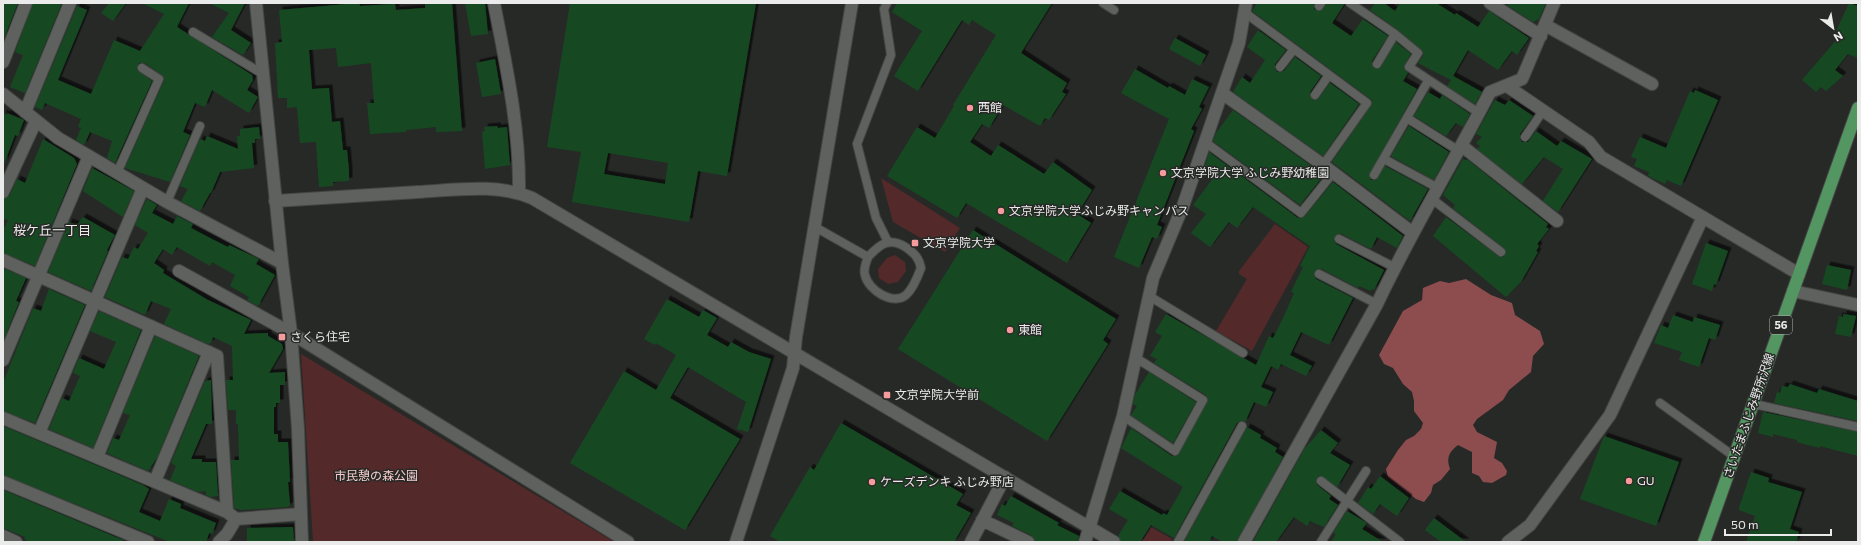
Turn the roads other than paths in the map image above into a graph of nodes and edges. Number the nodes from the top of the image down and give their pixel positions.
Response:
1 (26, 3) edge
2 (70, 3) edge
3 (256, 3) edge
4 (494, 3) edge
5 (852, 3) edge
6 (887, 3) edge
7 (1103, 3) edge
8 (1350, 3) edge
9 (1490, 3) edge
10 (1554, 3) edge
11 (1503, 7) edge
12 (1245, 8) edge
13 (1114, 10) dead end
14 (1543, 31) junction
15 (193, 32) dead end
16 (1395, 34) junction
17 (1294, 49) junction
18 (3, 62) edge
19 (1377, 64) dead end
20 (1280, 67) dead end
21 (142, 68) dead end
22 (263, 74) junction
23 (1329, 75) junction
24 (1428, 81) junction
25 (1652, 84) dead end
26 (1507, 86) junction
27 (1222, 93) junction
28 (3, 94) edge
29 (1315, 95) dead end
30 (1858, 108) edge
31 (1543, 111) junction
32 (25, 112) junction
33 (1479, 113) junction
34 (1406, 118) junction
35 (36, 121) junction
36 (200, 126) dead end
37 (1525, 137) dead end
38 (1204, 142) junction
39 (1461, 148) junction
40 (89, 156) junction
41 (1384, 159) junction
42 (1323, 164) junction
43 (1333, 173) junction
44 (117, 174) junction
45 (1374, 175) dead end
46 (143, 188) junction
47 (1438, 188) junction
48 (3, 192) edge
49 (519, 192) junction
50 (1432, 199) junction
51 (275, 201) junction
52 (168, 202) junction
53 (1704, 217) junction
54 (1557, 221) dead end
55 (815, 227) junction
56 (1413, 233) junction
57 (1339, 239) dead end
58 (888, 242) junction
59 (1501, 252) dead end
60 (868, 257) junction
61 (3, 260) edge
62 (282, 263) junction
63 (1394, 267) junction
64 (179, 271) dead end
65 (1319, 274) dead end
66 (1799, 274) junction
67 (39, 275) junction
68 (1793, 291) junction
69 (1149, 296) junction
70 (94, 302) junction
71 (1377, 304) junction
72 (1858, 306) edge
73 (151, 326) junction
74 (291, 333) junction
75 (209, 352) junction
76 (795, 353) junction
77 (1243, 353) dead end
78 (1136, 358) junction
79 (3, 360) edge
80 (1660, 403) dead end
81 (1754, 404) junction
82 (1123, 416) junction
83 (3, 418) edge
84 (1242, 426) dead end
85 (1858, 427) edge
86 (39, 433) junction
87 (1735, 457) junction
88 (97, 458) junction
89 (1366, 470) dead end
90 (1005, 477) junction
91 (1321, 481) dead end
92 (3, 482) edge
93 (155, 482) junction
94 (1347, 501) junction
95 (301, 514) junction
96 (232, 515) junction
97 (982, 520) junction
98 (1090, 528) junction
99 (3, 536) edge
100 (224, 539) edge
101 (16, 542) edge
102 (148, 542) edge
103 (302, 542) edge
104 (628, 542) edge
105 (736, 542) edge
106 (972, 542) edge
107 (1028, 542) edge
108 (1085, 542) edge
109 (1114, 542) edge
110 (1178, 542) edge
111 (1244, 542) edge
112 (1321, 542) edge
113 (1400, 542) edge
114 (1508, 542) edge
115 (1704, 542) edge

1 - 18 street
2 - 32 street
3 - 22 street
4 - 49 street
5 - 55 street
6 - 58 lane
7 - 13 lane
8 - 16 lane
9 - 11 street
10 - 14 street
11 - 14 street
12 - 17 lane
12 - 27 street
14 - 25 street
14 - 26 street
15 - 22 lane
16 - 19 lane
16 - 24 lane
17 - 20 lane
17 - 23 lane
21 - 44 lane
22 - 51 street
23 - 29 lane
23 - 42 lane
24 - 33 lane
24 - 34 lane
26 - 31 street
26 - 33 street
27 - 38 street
27 - 42 street
28 - 32 street
30 - 66 main road, さいたまふじみ野所沢線 / 56
31 - 37 lane
31 - 53 street
32 - 35 street
33 - 39 street
34 - 39 lane
34 - 41 lane
35 - 40 street
35 - 48 street
36 - 52 lane
38 - 43 lane
38 - 69 street
39 - 47 street
39 - 54 street
40 - 44 street
40 - 67 street
41 - 45 lane
41 - 47 lane
42 - 43 street
43 - 56 street
44 - 46 street
46 - 52 street
46 - 70 street
47 - 50 street
49 - 51 street
49 - 76 street
50 - 56 street
50 - 59 lane
51 - 62 street
52 - 62 street
53 - 66 street
53 - 114 street
55 - 60 lane
55 - 76 street
56 - 63 street
57 - 63 lane
58 - 60 lane
58 - 60 lane
61 - 67 street
62 - 74 street
63 - 71 street
64 - 74 street
65 - 71 lane
66 - 68 main road, さいたまふじみ野所沢線 / 56
67 - 70 street
67 - 79 street
68 - 72 street
68 - 81 main road, さいたまふじみ野所沢線 / 56
69 - 77 lane
69 - 78 street
70 - 73 street
70 - 86 street
71 - 111 street
73 - 75 street
73 - 88 street
74 - 95 street
74 - 104 street
75 - 93 street
75 - 96 street
76 - 90 street
76 - 105 street
78 - 82 street
78 - 82 lane
80 - 87 lane
81 - 85 lane
81 - 87 main road, さいたまふじみ野所沢線 / 56
82 - 98 street
83 - 86 street
84 - 110 lane
86 - 88 street
87 - 115 main road, さいたまふじみ野所沢線 / 56
88 - 93 street
89 - 94 lane
90 - 97 street
90 - 98 street
91 - 94 lane
92 - 102 street
93 - 96 street
94 - 112 lane
94 - 113 lane
95 - 96 street
95 - 103 street
96 - 100 street
97 - 106 street
97 - 107 street
98 - 108 street
98 - 109 street
99 - 101 street

